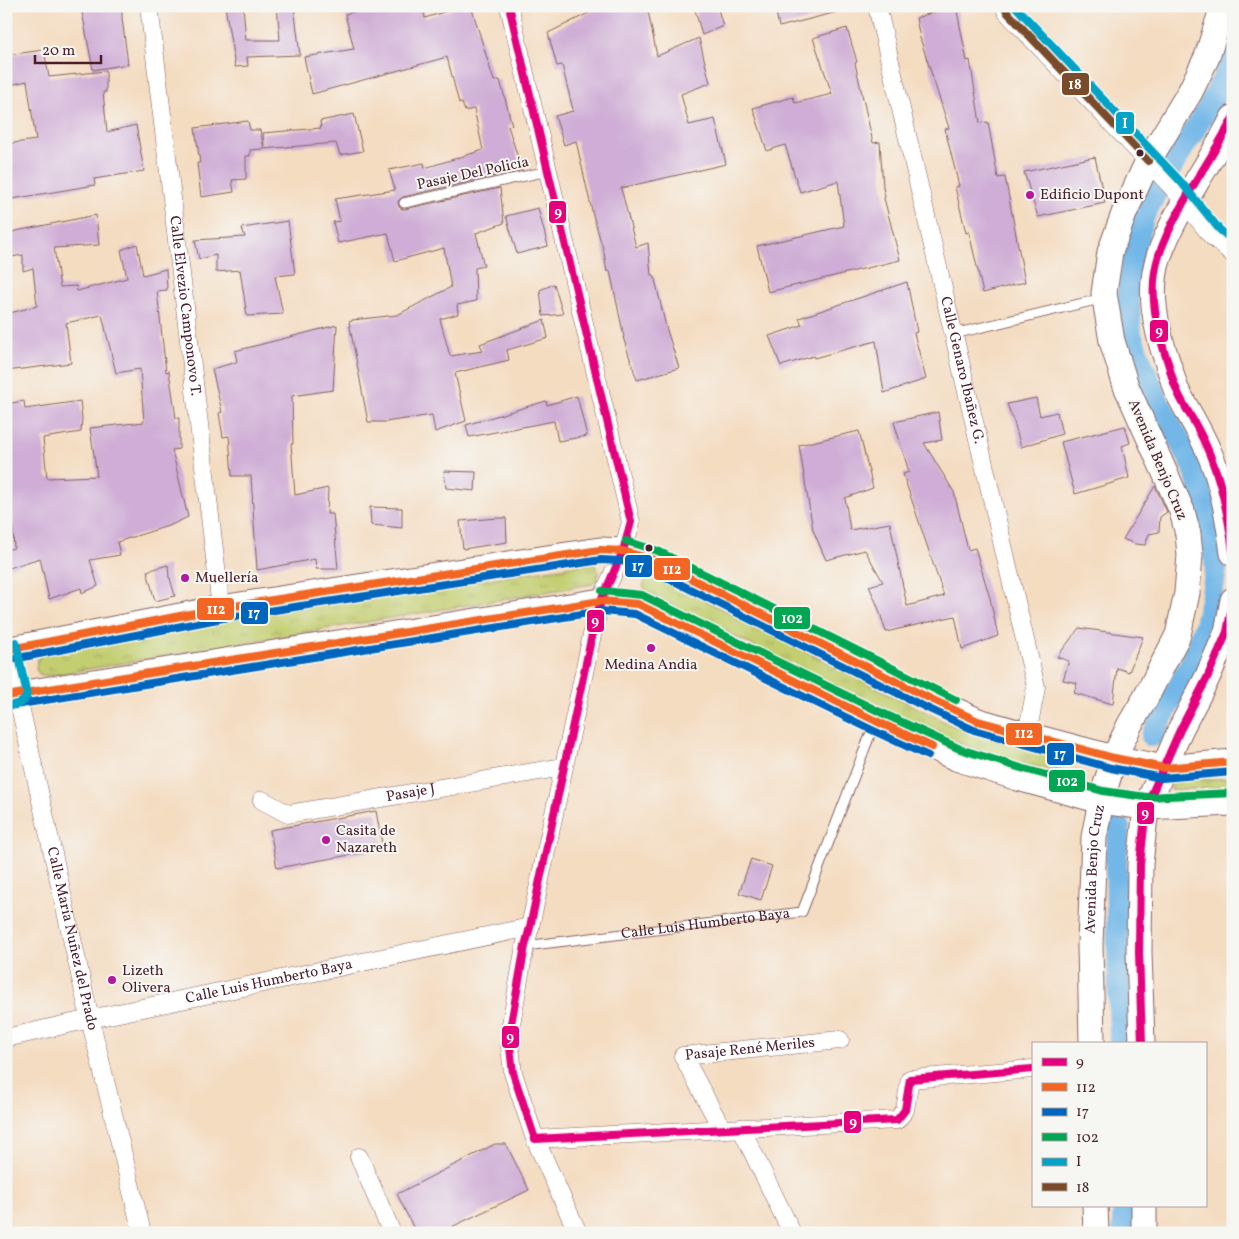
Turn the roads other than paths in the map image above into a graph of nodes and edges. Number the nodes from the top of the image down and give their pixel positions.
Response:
1 (149, 6) edge
2 (509, 6) edge
3 (878, 6) edge
4 (1004, 6) edge
5 (1223, 6) edge
6 (1233, 118) edge
7 (1153, 167) junction
8 (548, 171) junction
9 (1180, 195) junction
10 (404, 203) dead end
11 (1233, 254) edge
12 (1105, 298) junction
13 (954, 334) junction
14 (623, 552) junction
15 (1233, 553) edge
16 (1233, 600) edge
17 (601, 601) junction
18 (221, 608) junction
19 (7, 648) edge
20 (11, 695) edge
21 (876, 721) junction
22 (1027, 735) junction
23 (1114, 758) junction
24 (1233, 762) edge
25 (563, 767) junction
26 (1164, 768) junction
27 (262, 800) dead end
28 (1102, 801) junction
29 (1233, 803) edge
30 (1146, 807) junction
31 (530, 927) junction
32 (525, 946) junction
33 (90, 1019) junction
34 (6, 1038) edge
35 (840, 1040) dead end
36 (1092, 1042) edge
37 (1142, 1042) edge
38 (1032, 1069) edge
39 (741, 1128) junction
40 (722, 1129) junction
41 (536, 1139) junction
42 (359, 1156) dead end
43 (1095, 1206) edge
44 (1144, 1206) edge
45 (142, 1233) edge
46 (392, 1233) edge
47 (578, 1233) edge
48 (792, 1233) edge
49 (1096, 1233) edge
50 (1144, 1233) edge

1 - 18 street, Calle Elvezio Camponovo T.
2 - 8 street
3 - 13 street, Calle Genaro Ibañez G.
4 - 7 street
5 - 7 main road, Avenida Benjo Cruz
6 - 9 main road
7 - 9 street
7 - 12 main road, Avenida Benjo Cruz
8 - 10 lane, Pasaje Del Policía
8 - 14 street
9 - 11 street
9 - 15 main road
12 - 13 lane
12 - 23 main road, Avenida Benjo Cruz
13 - 22 street, Calle Genaro Ibañez G.
14 - 17 street
14 - 18 main road
14 - 22 main road
16 - 26 main road
17 - 20 main road
17 - 21 main road
17 - 25 street
18 - 19 main road
19 - 20 street, Calle María Nuñez del Prado
20 - 33 street, Calle María Nuñez del Prado
21 - 28 main road
21 - 32 lane, Calle Luis Humberto Baya
22 - 23 main road
23 - 26 main road
23 - 28 main road, Avenida Benjo Cruz
24 - 26 main road
25 - 27 street, Pasaje J
25 - 31 street
26 - 30 main road
28 - 30 main road
28 - 36 main road, Avenida Benjo Cruz
29 - 30 main road
30 - 37 main road
31 - 32 street
31 - 33 street, Calle Luis Humberto Baya
32 - 41 street
33 - 34 street, Calle Luis Humberto Baya
33 - 45 street, Calle María Nuñez del Prado
35 - 40 street, Pasaje René Meriles
38 - 39 street
39 - 40 street
39 - 48 street
40 - 41 street
41 - 47 street
42 - 46 street
43 - 49 main road
44 - 50 main road

